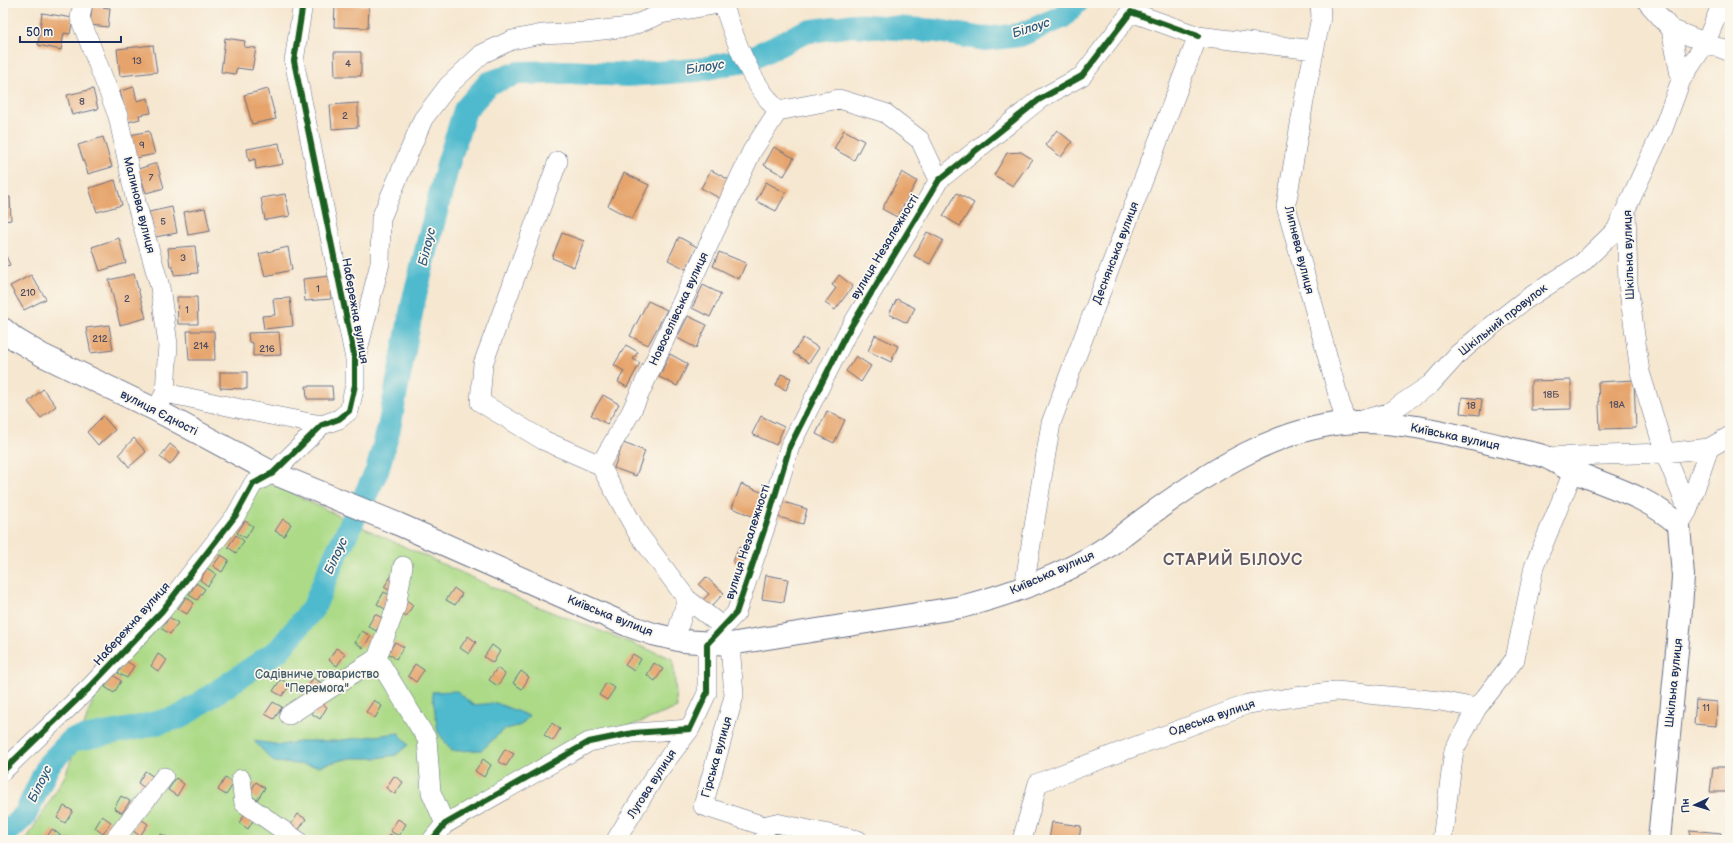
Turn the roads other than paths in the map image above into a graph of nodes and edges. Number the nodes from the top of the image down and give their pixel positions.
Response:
1 (83, 3) edge
2 (303, 3) edge
3 (724, 3) edge
4 (1320, 3) edge
5 (1648, 3) edge
6 (1722, 3) edge
7 (1129, 7) edge
8 (662, 9) edge
9 (1671, 29) junction
10 (1198, 36) junction
11 (1706, 42) junction
12 (1314, 50) junction
13 (1730, 52) edge
14 (1681, 80) junction
15 (778, 111) junction
16 (558, 161) dead end
17 (938, 180) junction
18 (1626, 209) junction
19 (3, 329) edge
20 (355, 360) junction
21 (160, 402) junction
22 (1346, 424) junction
23 (322, 425) junction
24 (1730, 436) edge
25 (1709, 448) junction
26 (1665, 453) junction
27 (1545, 457) junction
28 (600, 465) junction
29 (1573, 472) junction
30 (273, 473) junction
31 (316, 492) joint
32 (1684, 518) junction
33 (403, 566) dead end
34 (1024, 587) junction
35 (687, 599) junction
36 (727, 635) junction
37 (675, 639) junction
38 (706, 644) junction
39 (378, 658) junction
40 (1477, 708) junction
41 (289, 714) dead end
42 (690, 729) junction
43 (3, 771) edge
44 (164, 777) dead end
45 (241, 779) dead end
46 (445, 824) junction
47 (765, 833) edge
48 (121, 838) edge
49 (297, 840) edge
50 (432, 840) edge
51 (616, 840) edge
52 (858, 840) edge
53 (1022, 840) edge
54 (1442, 840) edge
55 (1659, 840) edge

1 - 21 street, Малинова вулиця
2 - 20 street, Набережна вулиця
3 - 8 street
3 - 15 street
4 - 12 street, Липнева вулиця
5 - 9 street
6 - 11 street, Шкільна вулиця
7 - 10 street, вулиця Незалежності
7 - 17 street, вулиця Незалежності
8 - 20 street
9 - 11 street
9 - 14 street
10 - 12 street
10 - 34 street, Деснянська вулиця
11 - 13 street
11 - 14 street, Шкільна вулиця
12 - 22 street, Липнева вулиця
14 - 18 street, Шкільна вулиця
15 - 17 street
15 - 28 street, Новоселівська вулиця
16 - 28 street
17 - 36 street, вулиця Незалежності
18 - 22 street, Шкільний провулок
18 - 26 street, Шкільна вулиця
19 - 21 main road, вулиця Єдності
20 - 23 street, Набережна вулиця
21 - 23 street
21 - 30 main road, вулиця Єдності
22 - 27 main road, Київська вулиця
22 - 34 main road, Київська вулиця
23 - 30 street, Набережна вулиця
24 - 25 street
25 - 26 street
25 - 32 street
26 - 27 street
26 - 32 street, Шкільна вулиця
27 - 29 main road, Київська вулиця
28 - 35 street
29 - 32 main road, Київська вулиця
29 - 40 street
30 - 31 main road, вулиця Єдності
30 - 43 street, Набережна вулиця
31 - 37 main road, Київська вулиця
32 - 55 main road, Шкільна вулиця
33 - 39 street
34 - 36 main road, Київська вулиця
35 - 36 street
35 - 37 street
36 - 38 main road, Київська вулиця
36 - 47 street, Гірська вулиця
37 - 38 main road, Київська вулиця
38 - 42 street, Лугова вулиця
39 - 41 street
39 - 46 street
40 - 53 street, Одеська вулиця
40 - 54 street
42 - 46 street
42 - 51 street, Лугова вулиця
44 - 48 street
45 - 49 street
46 - 50 street
47 - 52 street

